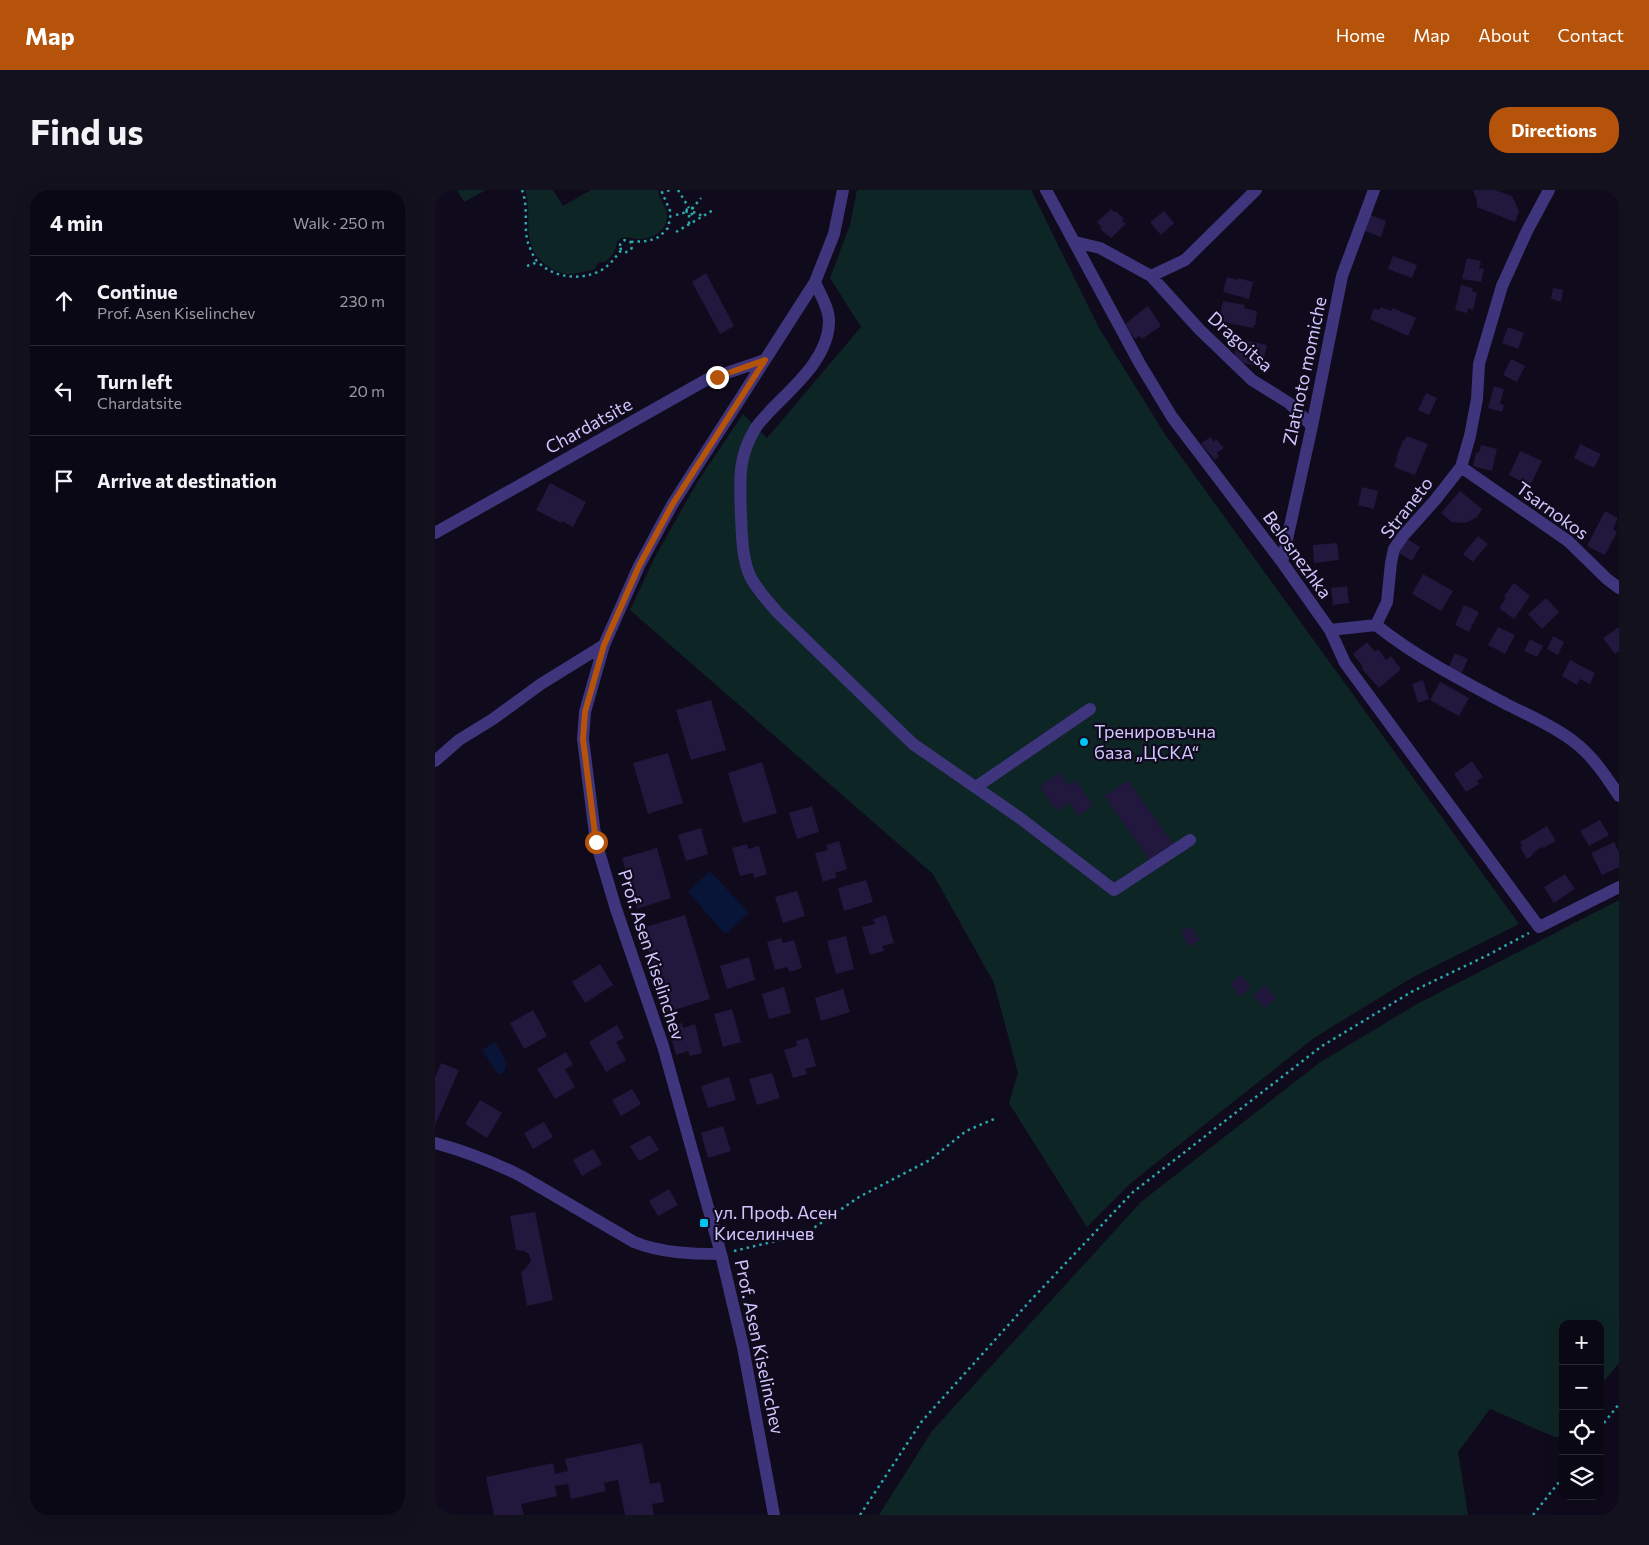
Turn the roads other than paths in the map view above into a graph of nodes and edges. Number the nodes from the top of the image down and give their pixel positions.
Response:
1 (843, 190) edge
2 (1046, 190) edge
3 (1255, 190) edge
4 (1374, 190) edge
5 (1549, 190) edge
6 (1075, 242) junction
7 (1151, 276) junction
8 (815, 282) junction
9 (765, 360) junction
10 (1312, 426) junction
11 (1461, 467) junction
12 (435, 534) edge
13 (1282, 562) junction
14 (1619, 588) edge
15 (1376, 625) junction
16 (1330, 630) junction
17 (604, 645) junction
18 (1090, 709) dead end
19 (435, 761) edge
20 (976, 787) junction
21 (1619, 796) edge
22 (1189, 840) dead end
23 (1619, 886) edge
24 (435, 1144) edge
25 (721, 1254) junction
26 (774, 1515) edge

1 - 8 street, Prof. Asen Kiselinchev
2 - 6 street, Belosnezhka
3 - 7 street
4 - 10 street, Zlatnoto momiche
5 - 11 street, Straneto
6 - 7 street, Dragoitsa
6 - 13 street, Belosnezhka
7 - 10 street, Dragoitsa
8 - 9 street, Prof. Asen Kiselinchev
8 - 20 street
9 - 12 street, Chardatsite
9 - 17 street, Prof. Asen Kiselinchev
10 - 13 street, Zlatnoto momiche
11 - 14 street, Tsarnokos
11 - 15 street, Straneto
13 - 16 street, Belosnezhka
15 - 16 street
15 - 21 street
16 - 23 street, Belosnezhka
17 - 19 street
17 - 25 street, Prof. Asen Kiselinchev
18 - 20 street
20 - 22 street
24 - 25 street
25 - 26 street, Prof. Asen Kiselinchev

